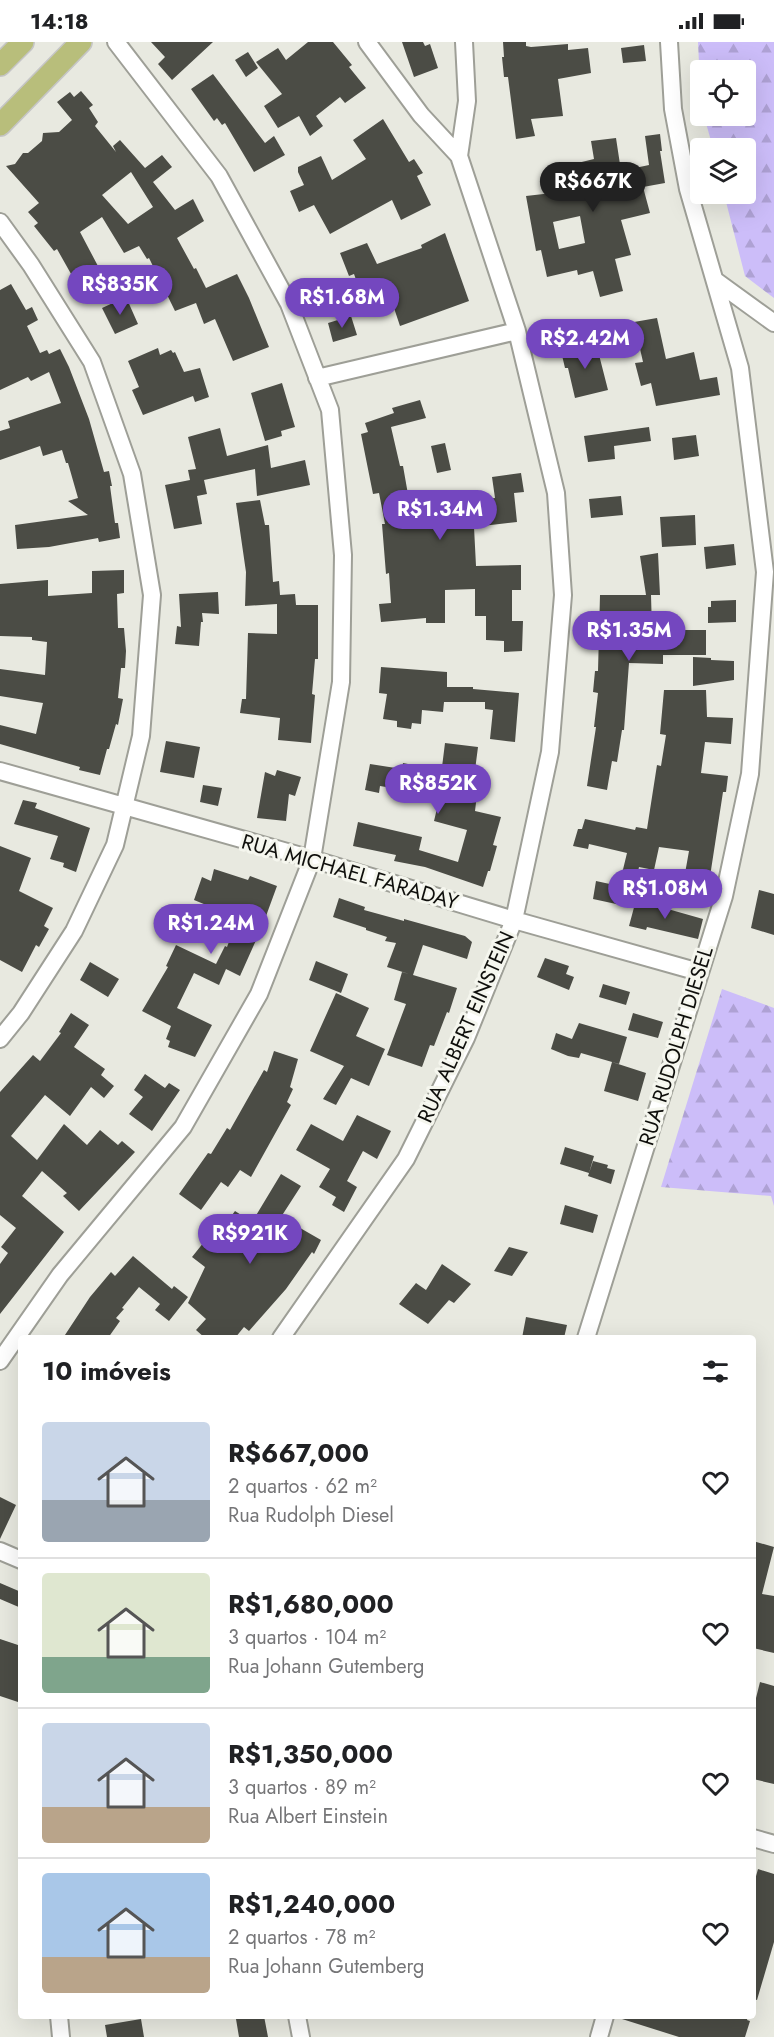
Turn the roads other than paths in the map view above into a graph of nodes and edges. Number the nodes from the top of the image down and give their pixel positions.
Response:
1 (23, 42) edge
2 (81, 42) edge
3 (116, 42) edge
4 (367, 42) edge
5 (464, 42) edge
6 (669, 42) edge
7 (0, 65) edge
8 (0, 125) edge
9 (459, 156) junction
10 (0, 222) edge
11 (716, 281) junction
12 (774, 323) edge
13 (517, 331) junction
14 (317, 378) junction
15 (0, 771) edge
16 (124, 807) junction
17 (312, 859) junction
18 (514, 920) junction
19 (699, 972) junction
20 (0, 1038) edge
21 (18, 1335) edge
22 (18, 1335) edge
23 (283, 1335) edge
24 (587, 1335) edge
25 (0, 1361) edge
26 (0, 1551) edge
27 (18, 1559) edge
28 (756, 1839) edge
29 (774, 1844) edge
30 (59, 2019) edge
31 (298, 2019) edge
32 (604, 2019) edge
33 (61, 2037) edge
34 (301, 2037) edge
35 (599, 2037) edge

1 - 7 main road
2 - 8 main road
3 - 14 street
4 - 9 street, RUA ALBERT EINSTEIN
5 - 9 street
6 - 11 street, RUA RUDOLPH DIESEL
9 - 13 street, RUA ALBERT EINSTEIN
10 - 16 street
11 - 12 street
11 - 19 street, RUA RUDOLPH DIESEL
13 - 14 street
13 - 18 street, RUA ALBERT EINSTEIN
14 - 17 street
15 - 16 street, RUA MICHAEL FARADAY
16 - 17 street, RUA MICHAEL FARADAY
16 - 20 street
17 - 18 street, RUA MICHAEL FARADAY
17 - 21 street
18 - 19 street, RUA MICHAEL FARADAY
18 - 23 street, RUA ALBERT EINSTEIN
19 - 24 street, RUA RUDOLPH DIESEL
22 - 25 street
26 - 27 street
28 - 29 street
30 - 33 street
31 - 34 street
32 - 35 street

